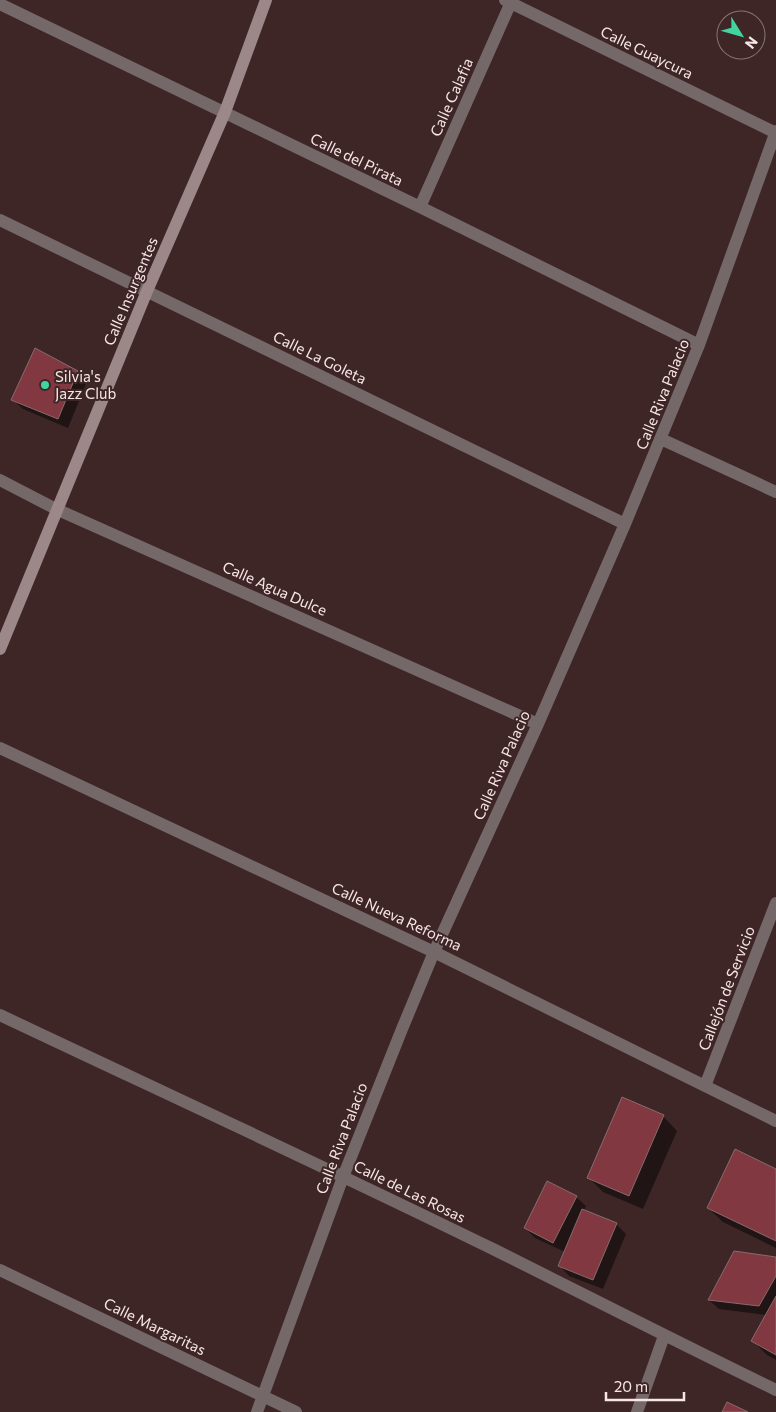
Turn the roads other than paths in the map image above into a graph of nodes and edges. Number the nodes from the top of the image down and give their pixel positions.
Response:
1 (266, 0) edge
2 (509, 1) edge
3 (0, 4) edge
4 (225, 112) junction
5 (776, 132) edge
6 (420, 207) junction
7 (0, 220) edge
8 (147, 291) junction
9 (699, 346) junction
10 (661, 439) junction
11 (0, 480) edge
12 (776, 492) edge
13 (56, 509) junction
14 (626, 524) junction
15 (0, 649) edge
16 (538, 724) junction
17 (0, 748) edge
18 (776, 903) edge
19 (434, 952) junction
20 (0, 1016) edge
21 (705, 1086) junction
22 (776, 1122) edge
23 (343, 1177) junction
24 (0, 1270) edge
25 (664, 1336) junction
26 (776, 1390) edge
27 (264, 1396) junction
28 (257, 1412) edge
29 (296, 1412) edge
30 (638, 1412) edge

1 - 4 street, Calle Insurgentes
2 - 5 street, Calle Guaycura
2 - 6 street, Calle Calafia
3 - 4 street, Calle del Pirata
4 - 6 street, Calle del Pirata
4 - 8 street, Calle Insurgentes
5 - 9 street, Calle Riva Palacio
6 - 9 street, Calle del Pirata
7 - 8 street, Calle La Goleta
8 - 13 street, Calle Insurgentes
8 - 14 street, Calle La Goleta
9 - 10 street, Calle Riva Palacio
10 - 12 street
10 - 14 street, Calle Riva Palacio
11 - 13 street, Calle Agua Dulce
13 - 15 street, Calle Insurgentes
13 - 16 street, Calle Agua Dulce
14 - 16 street, Calle Riva Palacio
16 - 19 street, Calle Riva Palacio
17 - 19 street, Calle Nueva Reforma
18 - 21 street, Callejón de Servicio
19 - 21 street, Calle Nueva Reforma
19 - 23 street, Calle Riva Palacio
20 - 23 street, Calle de Las Rosas
21 - 22 street, Calle Nueva Reforma
23 - 25 street, Calle de Las Rosas
23 - 27 street, Calle Riva Palacio
24 - 27 street, Calle Margaritas
25 - 26 street, Calle de Las Rosas
25 - 30 street
27 - 28 street, Calle Riva Palacio
27 - 29 street, Calle Margaritas

